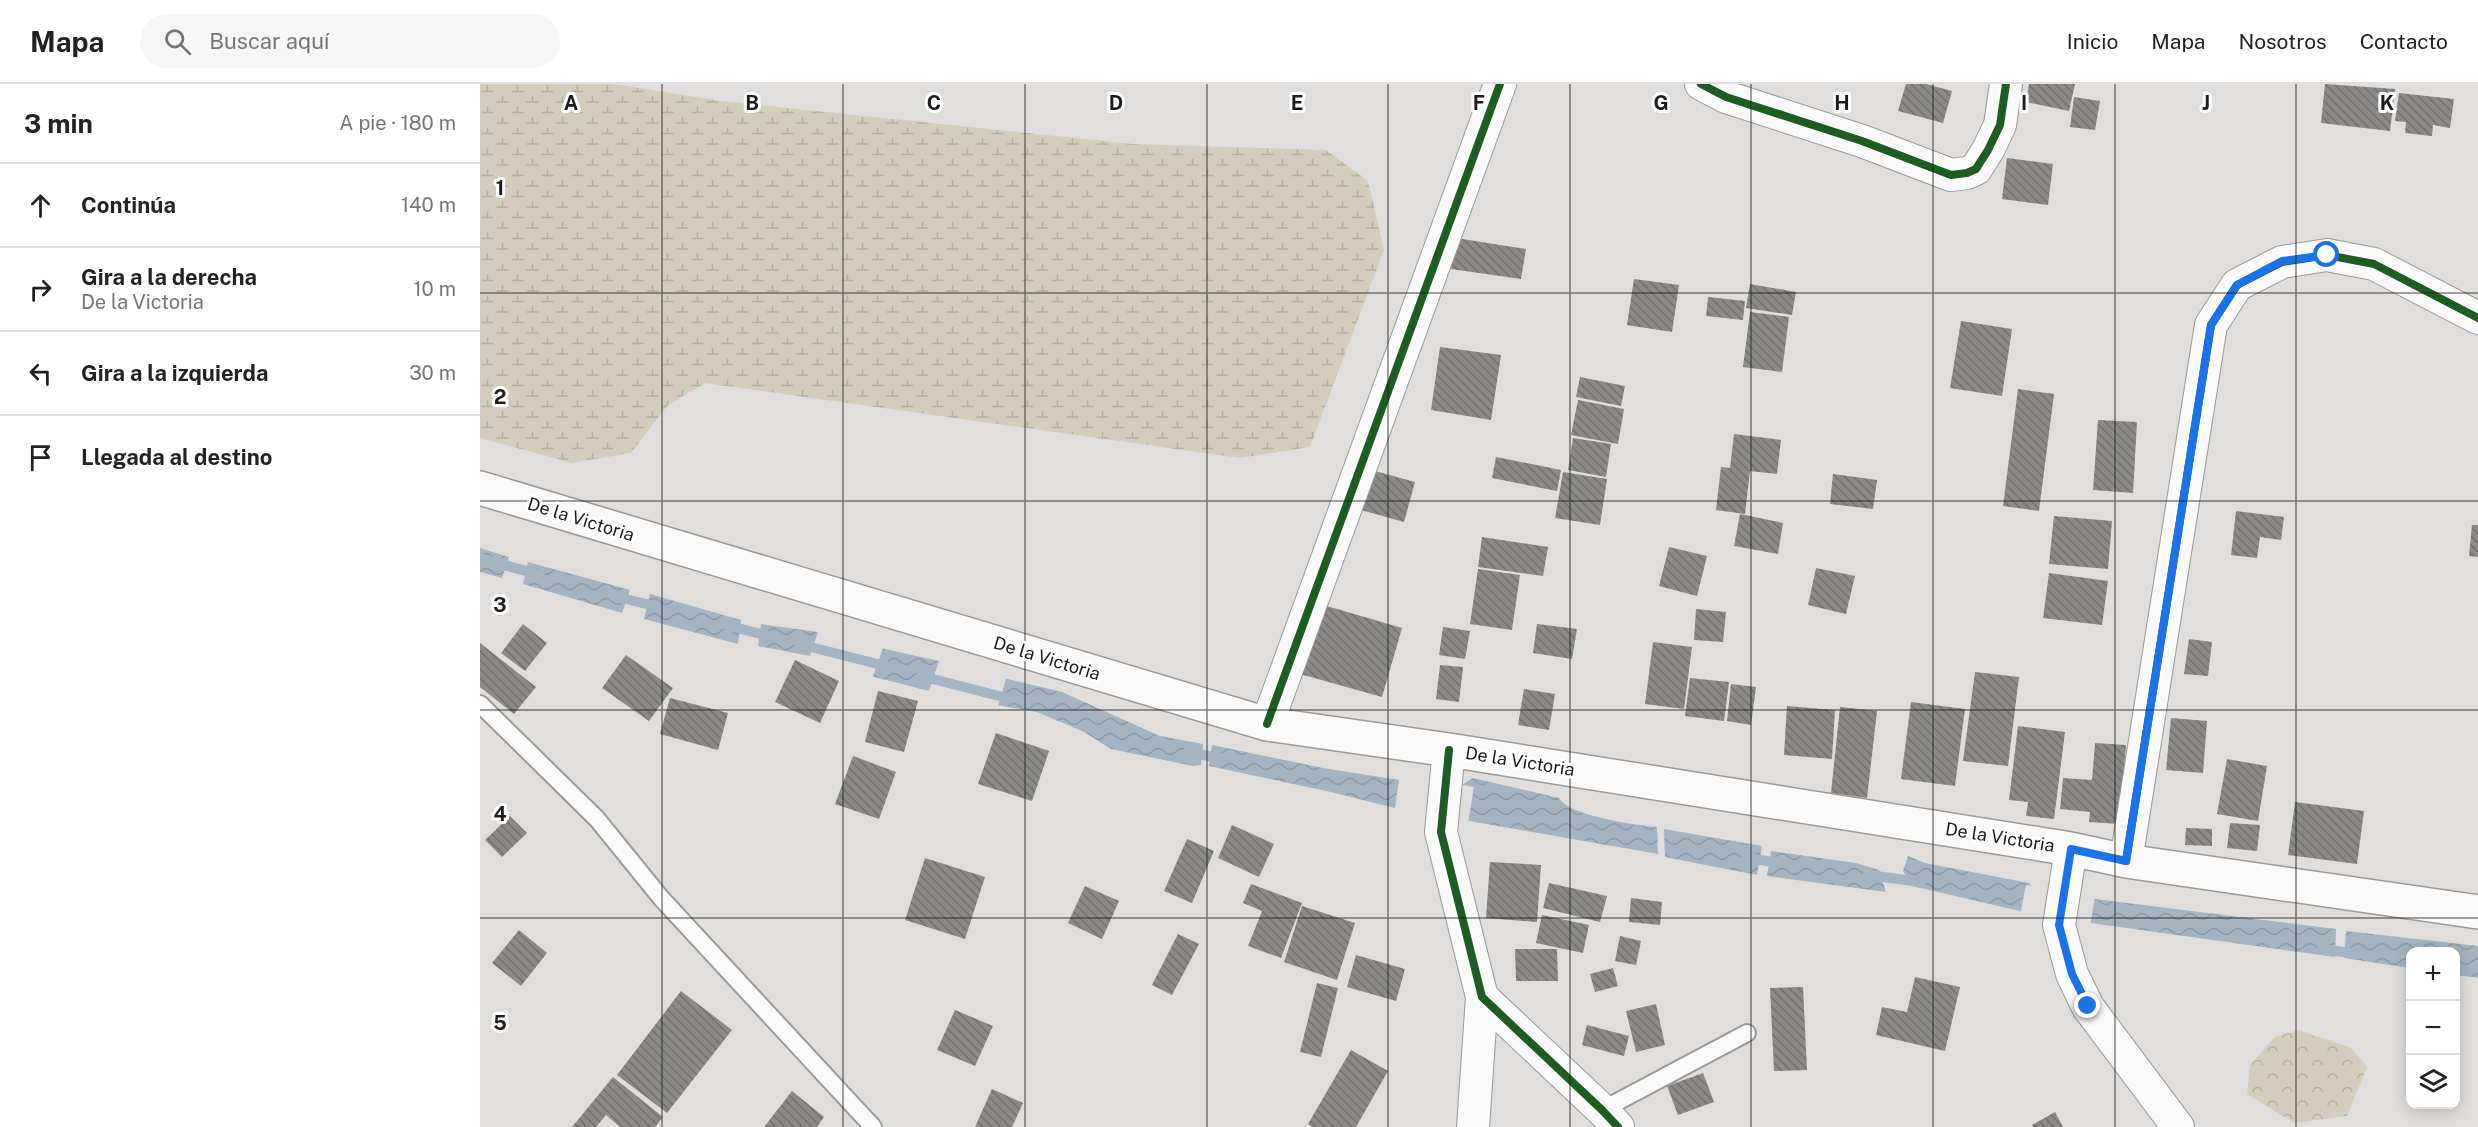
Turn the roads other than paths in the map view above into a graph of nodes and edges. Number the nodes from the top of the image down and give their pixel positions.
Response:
1 (1500, 84) edge
2 (1701, 84) edge
3 (2007, 84) edge
4 (2478, 318) edge
5 (480, 488) edge
6 (480, 704) edge
7 (1267, 724) junction
8 (1449, 750) junction
9 (2071, 849) junction
10 (2126, 861) junction
11 (2478, 912) edge
12 (1482, 997) junction
13 (1747, 1033) dead end
14 (1610, 1118) edge
15 (873, 1127) edge
16 (1473, 1127) edge
17 (2178, 1127) edge

1 - 7 street
2 - 3 street
4 - 10 street
5 - 7 main road, De la Victoria
6 - 15 lane
7 - 8 main road, De la Victoria
8 - 9 main road, De la Victoria
8 - 12 street
9 - 10 main road, De la Victoria
9 - 17 street
10 - 11 main road, De la Victoria
12 - 14 street
12 - 16 street
13 - 14 lane

